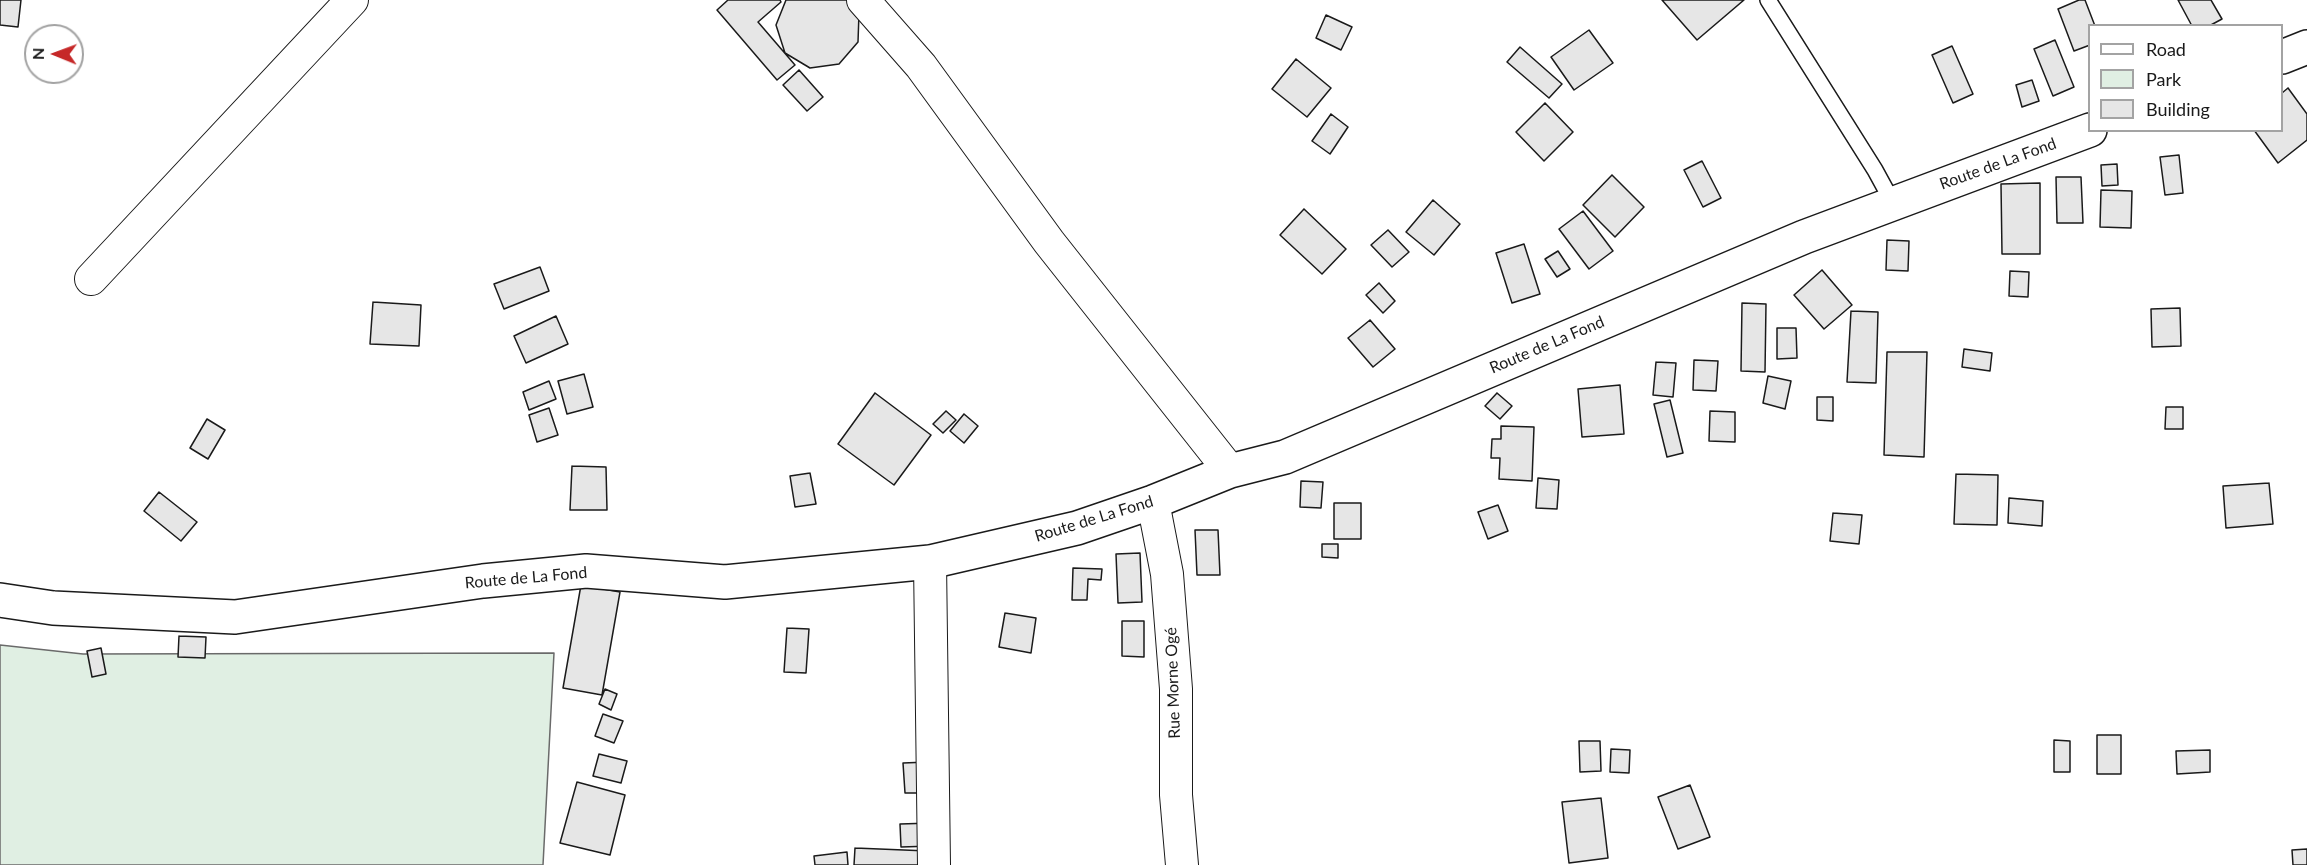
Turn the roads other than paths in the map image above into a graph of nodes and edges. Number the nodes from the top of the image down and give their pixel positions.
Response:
1 (352, 0) edge
2 (863, 0) edge
3 (1768, 0) edge
4 (2307, 47) edge
5 (2283, 57) edge
6 (2088, 131) edge
7 (1893, 203) junction
8 (91, 279) dead end
9 (1230, 471) junction
10 (1153, 502) junction
11 (930, 562) junction
12 (0, 600) edge
13 (934, 865) edge
14 (1182, 865) edge

1 - 8 street
2 - 9 street
3 - 7 lane
4 - 5 street
6 - 7 street, Route de La Fond
7 - 9 street, Route de La Fond
9 - 10 street, Route de La Fond
10 - 11 street, Route de La Fond
10 - 14 street, Rue Morne Ogé
11 - 12 street, Route de La Fond
11 - 13 street

